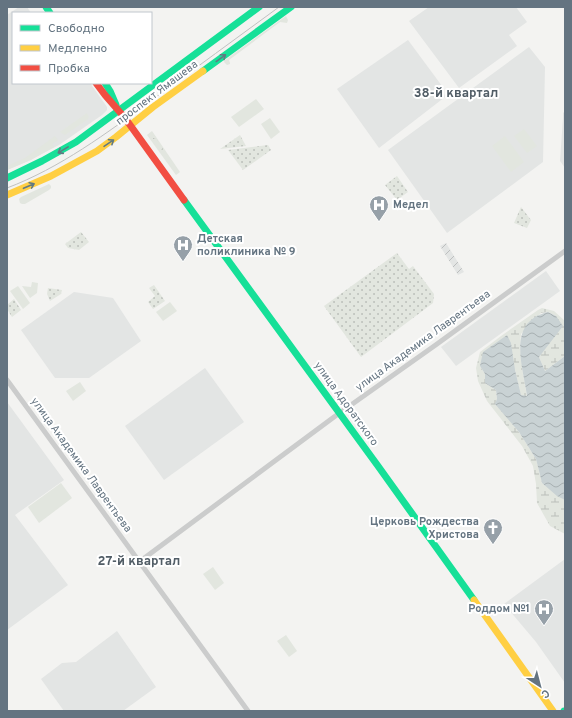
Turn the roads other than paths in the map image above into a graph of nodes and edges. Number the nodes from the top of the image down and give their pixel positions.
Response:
1 (259, 7) edge
2 (291, 7) edge
3 (97, 84) edge
4 (105, 84) edge
5 (119, 110) junction
6 (130, 126) junction
7 (7, 178) edge
8 (7, 195) edge
9 (565, 251) edge
10 (7, 380) edge
11 (339, 413) junction
12 (139, 562) junction
13 (248, 711) edge
14 (553, 711) edge

1 - 5 street, проспект Ямашева
6 -> 2 street, проспект Ямашева
3 - 5 street, улица Адоратского
4 - 5 street, улица Адоратского
5 - 6 street, улица Адоратского
5 -> 7 street, проспект Ямашева
8 -> 6 street, проспект Ямашева
6 - 11 street, улица Адоратского
9 - 11 street, улица Академика Лаврентьева
10 - 12 street, улица Академика Лаврентьева
11 - 12 street, улица Академика Лаврентьева
11 - 14 street, улица Адоратского
12 - 13 street, улица Академика Лаврентьева

